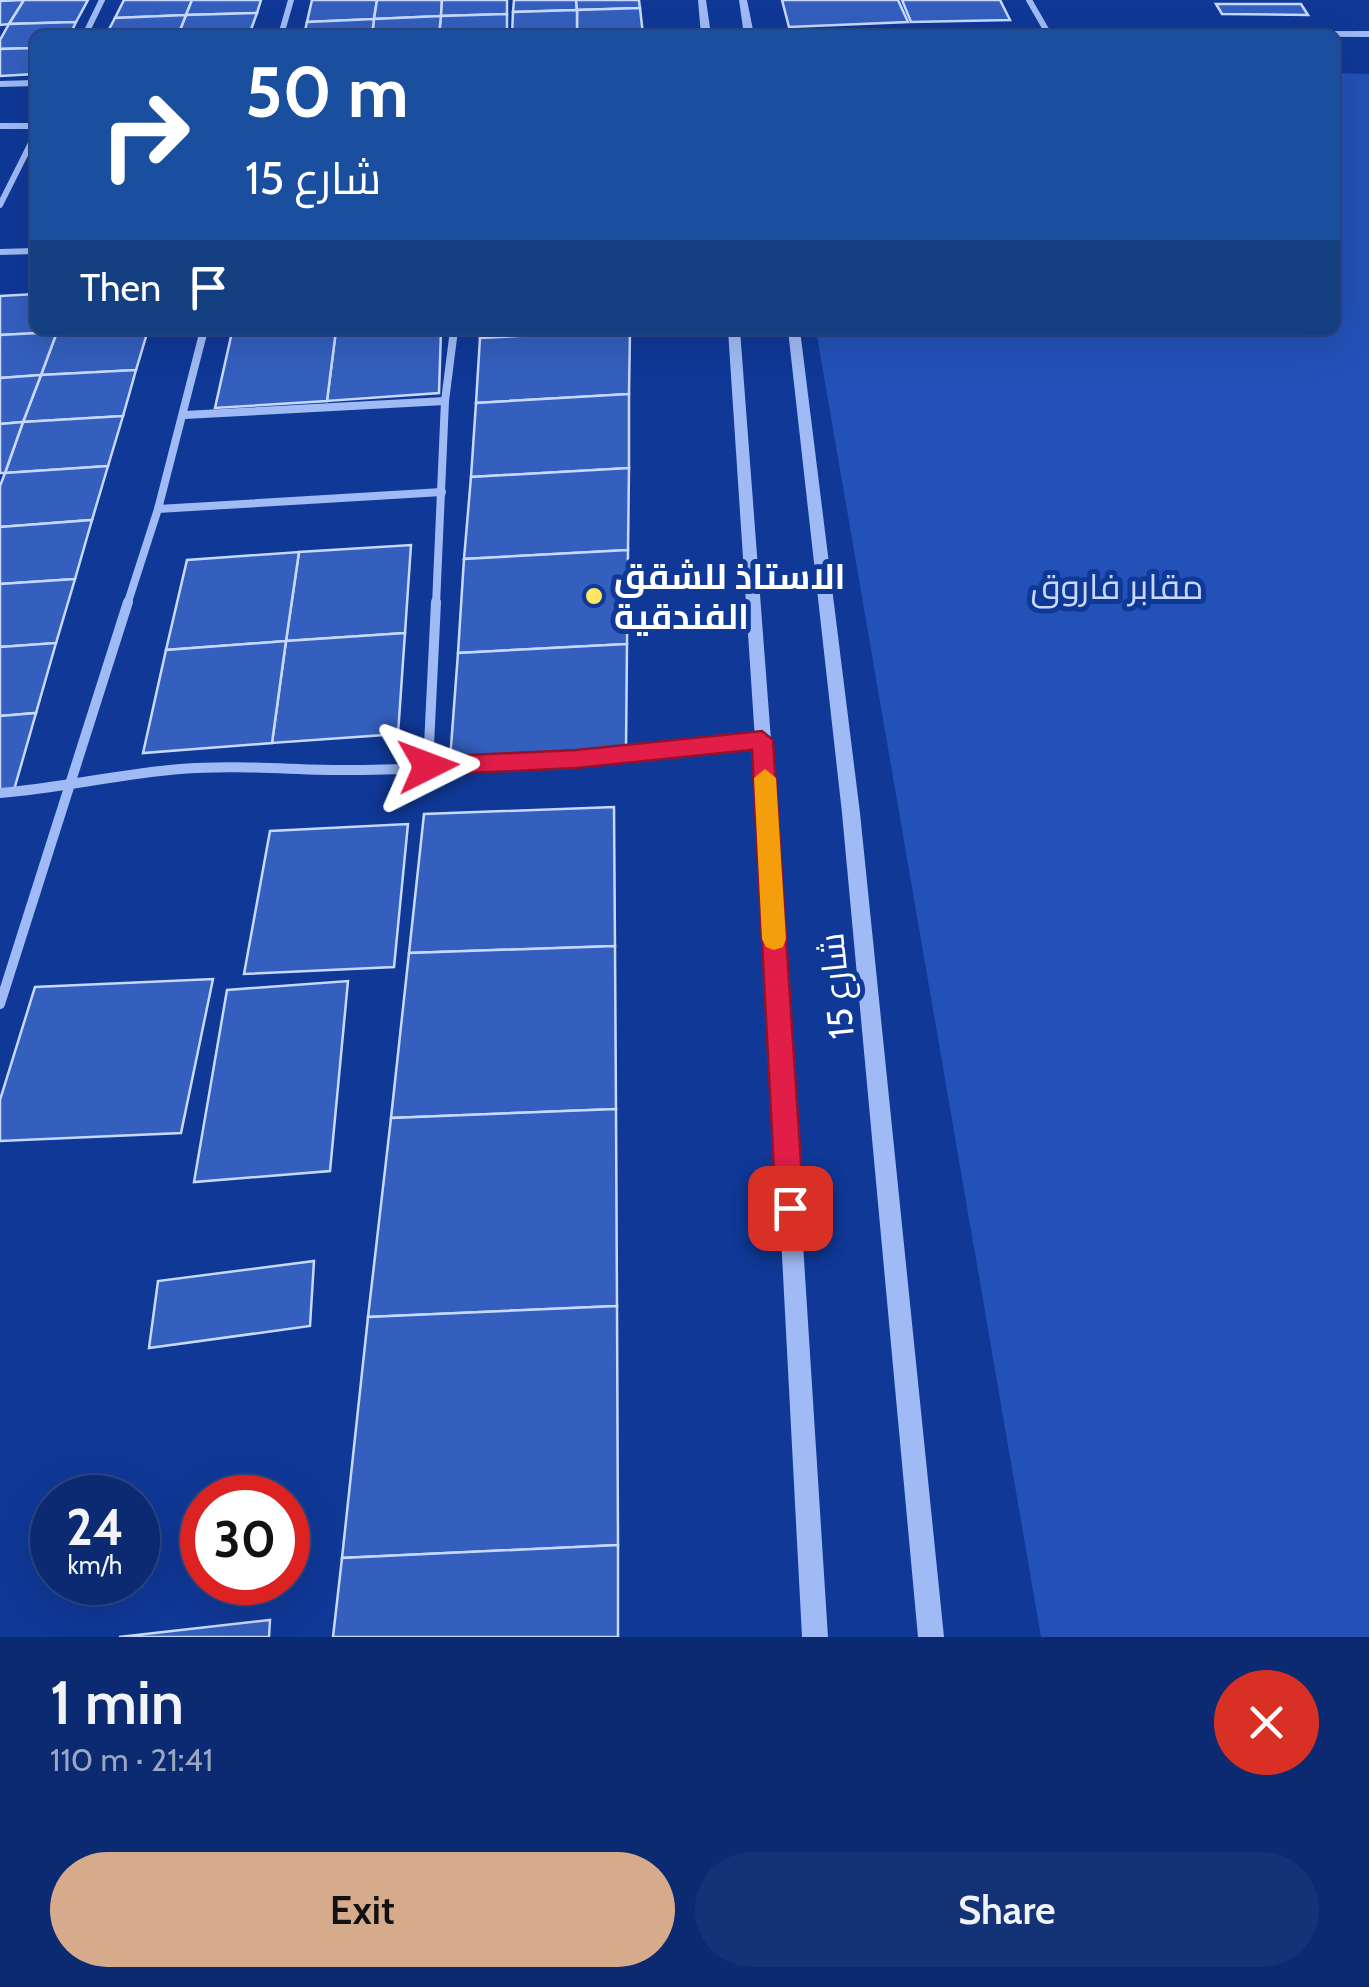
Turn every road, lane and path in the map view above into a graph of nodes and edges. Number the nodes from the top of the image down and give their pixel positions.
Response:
1 (102, 0) edge
2 (291, 0) edge
3 (702, 0) edge
4 (743, 0) edge
5 (1028, 0) edge
6 (87, 30) edge
7 (282, 30) edge
8 (705, 30) edge
9 (748, 30) edge
10 (1046, 30) edge
11 (1340, 34) edge
12 (1369, 34) edge
13 (30, 83) edge
14 (0, 84) edge
15 (0, 126) edge
16 (30, 126) edge
17 (30, 144) edge
18 (0, 204) edge
19 (30, 251) edge
20 (0, 252) edge
21 (203, 335) edge
22 (453, 335) edge
23 (734, 335) edge
24 (795, 335) edge
25 (445, 401) junction
26 (184, 415) junction
27 (442, 492) junction
28 (158, 509) junction
29 (762, 740) junction
30 (428, 766) junction
31 (66, 788) junction
32 (0, 793) edge
33 (0, 1004) edge
34 (815, 1637) edge
35 (931, 1637) edge

1 - 6 street
2 - 7 street
3 - 8 street
4 - 9 street
5 - 10 street
11 - 12 street
13 - 14 street
15 - 16 street
17 - 18 street
19 - 20 street
21 - 26 street
22 - 25 street
23 - 29 street, شارع 15
24 - 35 street, شارع 15
25 - 26 street
25 - 27 street
26 - 28 street
27 - 28 street
27 - 30 street
28 - 31 street
29 - 30 street
29 - 34 street, شارع 15
30 - 31 street
31 - 32 street
31 - 33 street

